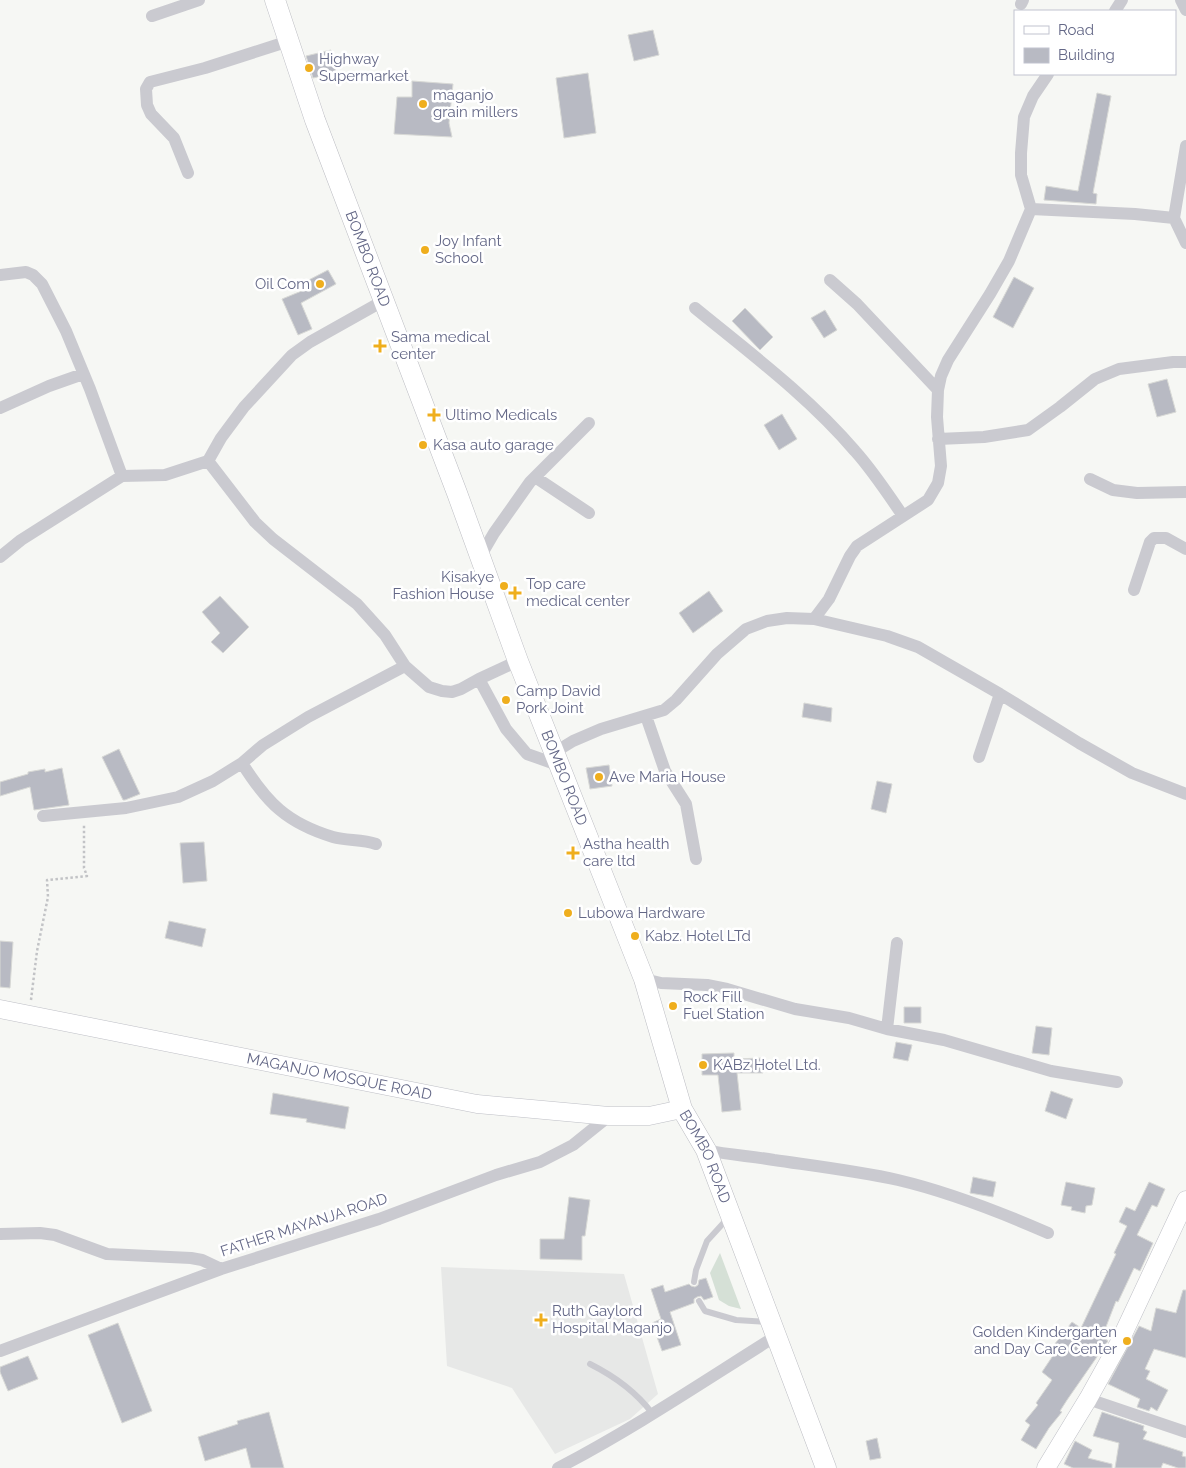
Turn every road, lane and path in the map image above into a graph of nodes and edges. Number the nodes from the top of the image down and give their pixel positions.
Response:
1 (198, 0) edge
2 (275, 0) edge
3 (1181, 0) edge
4 (1186, 10) edge
5 (152, 16) dead end
6 (289, 41) junction
7 (1047, 75) edge
8 (1186, 146) edge
9 (188, 173) dead end
10 (1031, 209) junction
11 (1174, 218) junction
12 (1186, 243) edge
13 (0, 275) edge
14 (830, 280) dead end
15 (383, 301) junction
16 (695, 308) dead end
17 (1186, 362) edge
18 (83, 374) junction
19 (938, 390) junction
20 (0, 408) edge
21 (589, 423) dead end
22 (938, 439) junction
23 (208, 462) junction
24 (122, 476) junction
25 (535, 477) junction
26 (1090, 479) dead end
27 (1186, 492) edge
28 (589, 513) dead end
29 (903, 516) junction
30 (1186, 549) edge
31 (0, 557) edge
32 (480, 557) junction
33 (1134, 590) dead end
34 (814, 619) junction
35 (518, 661) junction
36 (405, 666) junction
37 (479, 679) junction
38 (1000, 694) junction
39 (646, 716) junction
40 (979, 757) dead end
41 (556, 758) junction
42 (242, 763) junction
43 (1186, 794) edge
44 (85, 812) junction
45 (43, 816) dead end
46 (376, 844) dead end
47 (696, 858) dead end
48 (897, 943) dead end
49 (644, 979) junction
50 (0, 1010) edge
51 (29, 1015) junction
52 (887, 1028) junction
53 (1117, 1082) dead end
54 (682, 1109) junction
55 (609, 1116) junction
56 (706, 1150) junction
57 (1186, 1200) edge
58 (730, 1215) junction
59 (1048, 1233) dead end
60 (0, 1234) edge
61 (221, 1269) junction
62 (694, 1282) dead end
63 (700, 1301) dead end
64 (773, 1329) junction
65 (0, 1351) edge
66 (590, 1364) dead end
67 (1088, 1399) junction
68 (652, 1413) junction
69 (1186, 1432) edge
70 (558, 1468) edge
71 (826, 1468) edge
72 (1046, 1468) edge

1 - 5 street
2 - 6 main road, BOMBO ROAD
3 - 4 street
6 - 9 street
6 - 15 main road, BOMBO ROAD
7 - 10 street
8 - 11 street
10 - 11 street
10 - 19 street
11 - 12 street
13 - 18 street
14 - 19 street
15 - 23 street
15 - 32 main road, BOMBO ROAD
16 - 29 street
17 - 22 street
18 - 20 street
18 - 24 street
19 - 22 street
21 - 25 street
22 - 29 street
23 - 24 street
23 - 36 street
24 - 31 street
25 - 28 street
25 - 32 street
26 - 27 street
29 - 34 street
30 - 33 street
32 - 35 main road, BOMBO ROAD
34 - 38 street
34 - 39 street
35 - 37 street
35 - 41 main road, BOMBO ROAD
36 - 37 street
36 - 42 street
37 - 41 street
38 - 40 street
38 - 43 street
39 - 41 street
39 - 47 street
41 - 49 main road, BOMBO ROAD
42 - 44 street
42 - 46 street
44 - 45 street
44 - 51 path
48 - 52 street
49 - 52 street
49 - 54 main road, BOMBO ROAD
50 - 51 street, MAGANJO MOSQUE ROAD
51 - 55 street, MAGANJO MOSQUE ROAD
52 - 53 street
54 - 55 street, MAGANJO MOSQUE ROAD
54 - 56 main road, BOMBO ROAD
55 - 61 street, FATHER MAYANJA ROAD
56 - 58 main road, BOMBO ROAD
56 - 59 street
57 - 67 street
58 - 62 lane
58 - 64 main road, BOMBO ROAD
60 - 61 street
61 - 65 street, FATHER MAYANJA ROAD
63 - 64 lane
64 - 68 street
64 - 71 main road, BOMBO ROAD
66 - 68 lane
67 - 69 street
67 - 72 street
68 - 70 street

